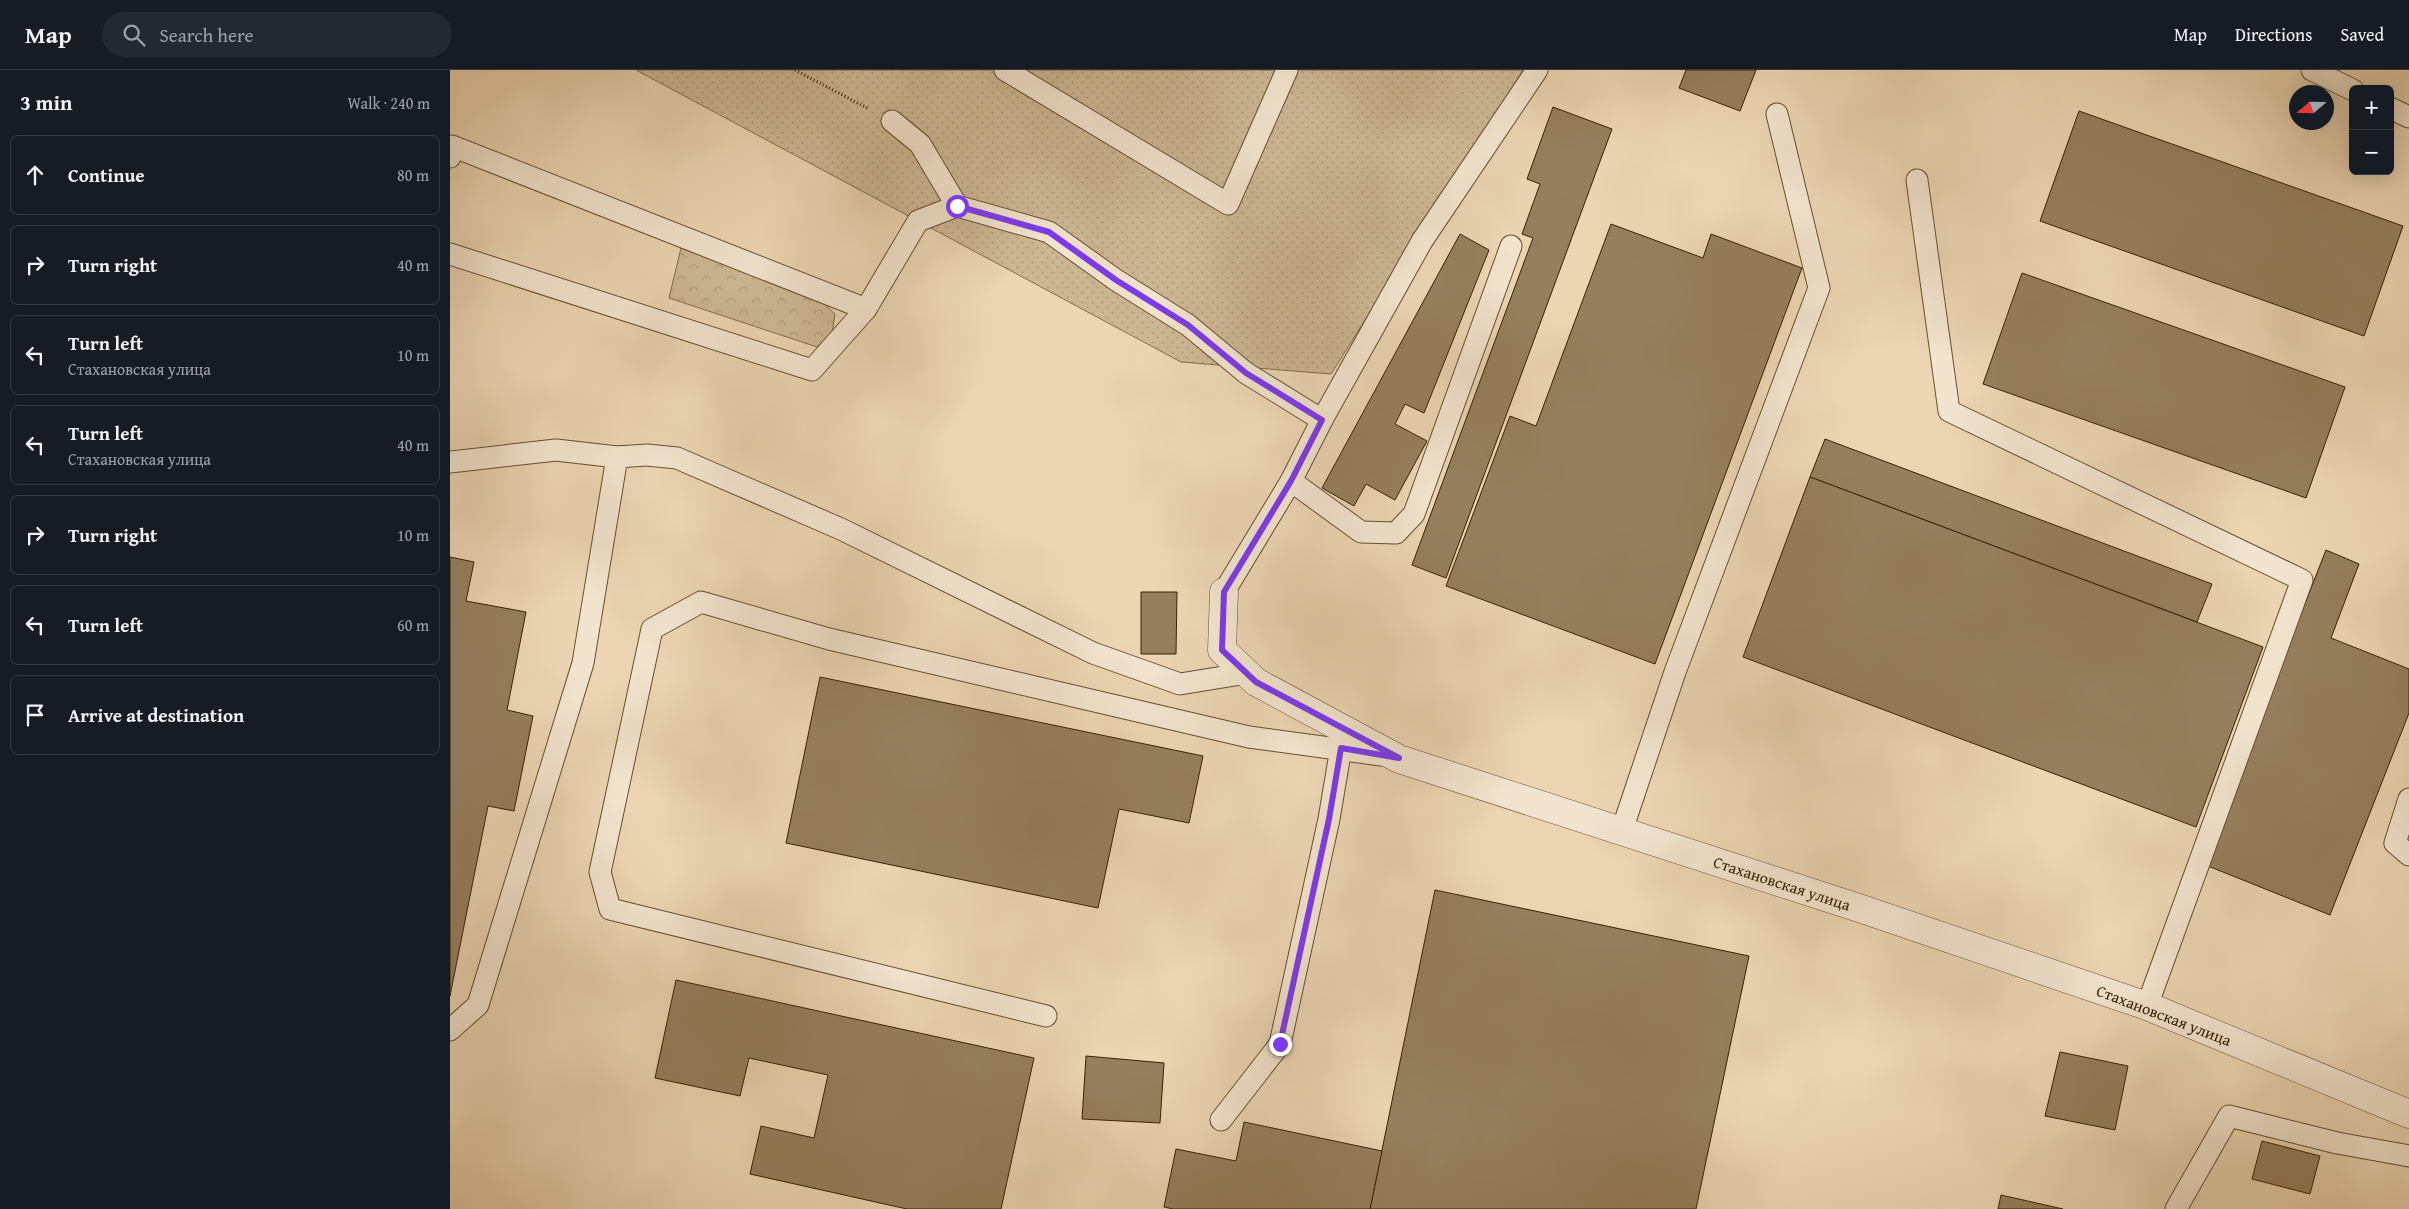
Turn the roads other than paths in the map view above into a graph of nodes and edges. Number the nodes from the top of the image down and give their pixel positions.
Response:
1 (1005, 70) edge
2 (1287, 70) edge
3 (1537, 70) edge
4 (2312, 70) edge
5 (2349, 88) edge
6 (2394, 110) edge
7 (1777, 114) dead end
8 (2409, 117) edge
9 (892, 121) road end
10 (450, 157) edge
11 (1917, 180) dead end
12 (957, 206) junction
13 (1512, 246) dead end
14 (450, 254) edge
15 (866, 309) junction
16 (1322, 420) junction
17 (617, 458) junction
18 (450, 462) edge
19 (1291, 481) junction
20 (1224, 592) joint
21 (1247, 673) junction
22 (1341, 748) junction
23 (1399, 758) junction
24 (2409, 799) edge
25 (1622, 830) junction
26 (2409, 855) edge
27 (2147, 1006) junction
28 (1046, 1016) dead end
29 (450, 1030) edge
30 (2409, 1114) edge
31 (1221, 1120) dead end
32 (2409, 1156) edge
33 (2176, 1209) edge

1 - 2 lane
3 - 16 lane
4 - 5 lane
6 - 8 lane
7 - 25 lane
9 - 12 lane
10 - 15 lane
11 - 27 lane
12 - 15 lane
12 - 16 lane
13 - 19 lane
14 - 15 lane
16 - 19 lane
17 - 18 lane
17 - 21 lane
17 - 29 lane
19 - 20 lane
20 - 21 street, Стахановская улица
21 - 23 street, Стахановская улица
22 - 23 lane
22 - 28 lane
22 - 31 lane
23 - 25 street, Стахановская улица
24 - 26 lane
25 - 27 street, Стахановская улица
27 - 30 street, Стахановская улица
32 - 33 lane

